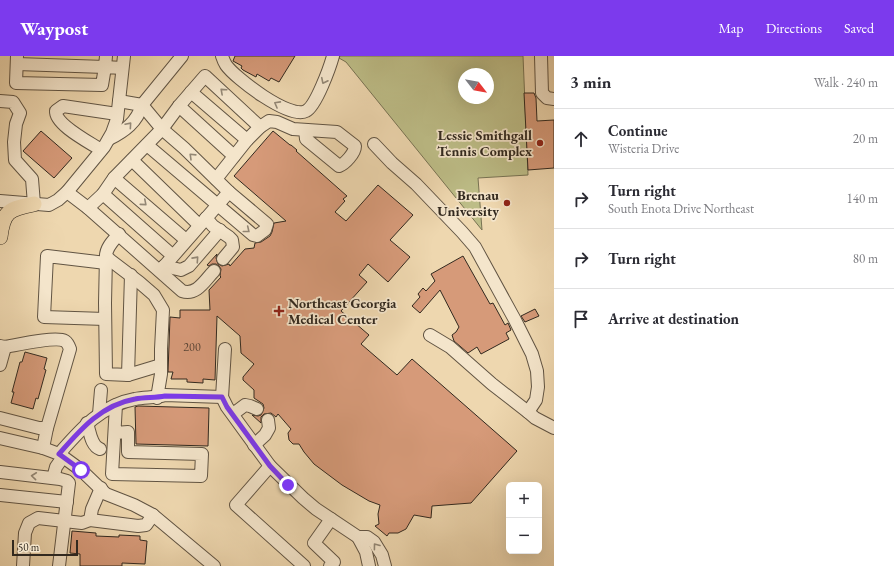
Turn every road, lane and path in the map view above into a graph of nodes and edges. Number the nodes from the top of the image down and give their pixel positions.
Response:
1 (182, 56) edge
2 (222, 56) edge
3 (333, 56) edge
4 (541, 56) edge
5 (17, 60) edge
6 (105, 62) edge
7 (123, 62) edge
8 (190, 92) junction
9 (554, 99) edge
10 (0, 101) edge
11 (119, 101) junction
12 (142, 105) junction
13 (179, 106) junction
14 (117, 114) junction
15 (260, 126) junction
16 (162, 129) junction
17 (305, 130) dead end
18 (109, 139) junction
19 (247, 140) junction
20 (374, 144) dead end
21 (147, 145) junction
22 (101, 150) junction
23 (234, 156) junction
24 (132, 160) junction
25 (114, 178) junction
26 (216, 179) junction
27 (67, 192) junction
28 (229, 192) junction
29 (103, 194) junction
30 (0, 201) edge
31 (34, 204) junction
32 (217, 206) junction
33 (88, 208) junction
34 (203, 222) junction
35 (220, 230) junction
36 (119, 234) junction
37 (0, 237) edge
38 (186, 240) junction
39 (172, 255) junction
40 (106, 259) junction
41 (223, 260) dead end
42 (162, 268) junction
43 (214, 271) dead end
44 (131, 275) junction
45 (105, 319) junction
46 (430, 335) dead end
47 (226, 344) dead end
48 (2, 346) edge
49 (161, 364) junction
50 (0, 365) edge
51 (128, 375) junction
52 (101, 390) dead end
53 (222, 397) junction
54 (157, 398) junction
55 (116, 405) junction
56 (257, 409) dead end
57 (528, 412) junction
58 (99, 414) junction
59 (232, 414) junction
60 (0, 418) edge
61 (268, 420) dead end
62 (87, 423) junction
63 (47, 428) junction
64 (554, 428) edge
65 (115, 433) junction
66 (0, 438) edge
67 (254, 445) junction
68 (43, 448) junction
69 (100, 449) dead end
70 (61, 456) junction
71 (270, 466) junction
72 (0, 472) edge
73 (53, 478) junction
74 (101, 488) junction
75 (0, 495) edge
76 (67, 502) junction
77 (153, 516) junction
78 (331, 519) junction
79 (90, 520) junction
80 (64, 521) junction
81 (358, 537) junction
82 (23, 566) edge
83 (59, 566) edge
84 (214, 566) edge
85 (304, 566) edge
86 (330, 566) edge
87 (362, 566) edge
88 (369, 566) edge
89 (385, 566) edge

1 - 12 street
3 -> 2 street
4 - 9 street
5 - 6 street
5 - 6 street
6 - 7 street
7 - 11 street
8 - 13 street
15 -> 8 street
8 - 19 street
10 - 31 street
11 - 12 street
11 - 14 street
12 - 16 street
18 -> 12 street
13 - 16 street
13 - 23 street
14 - 18 street
14 - 22 street
15 - 17 street
15 - 19 street
16 - 21 street
26 -> 16 street
18 - 22 street
19 - 23 street
20 - 57 street
21 - 24 street
21 - 32 street
22 - 27 street
23 - 26 street
24 - 25 street
24 - 34 street
25 - 29 street
25 -> 38 street
26 - 28 street
27 - 31 street
27 - 33 street
28 - 32 street
32 -> 28 street
29 - 33 street
29 - 39 street
30 - 31 street
31 - 37 main road
32 - 34 street
33 - 36 street
34 - 35 street
34 - 38 street
35 - 41 street
42 -> 35 street
36 - 40 street
36 - 42 street
38 - 39 street
39 - 42 street
40 - 44 street
40 - 45 street
40 - 45 street
42 - 43 street
44 - 49 street
44 - 51 street
45 - 51 street
46 - 57 street
47 - 53 street
48 - 50 street
48 - 63 street
49 - 51 street
49 - 54 street
52 - 58 street
53 - 54 street
53 - 59 street
54 - 55 street
55 - 58 street
55 - 65 street
56 - 59 street
57 - 64 street
58 - 62 street
59 - 67 street
60 - 63 street
61 - 67 street
62 - 69 street
62 - 70 street
63 - 68 street
65 - 65 street
66 - 68 street
67 - 71 street
68 - 70 street
70 - 73 street
70 - 74 street
71 - 78 street
71 - 85 street
73 -> 72 street
73 - 76 street
74 - 77 street
74 - 79 street
75 - 76 street
76 - 80 street
77 - 79 street
77 - 84 street
78 - 81 street
78 - 86 street
79 - 80 street
80 - 82 street
80 - 83 street
81 - 87 street
81 - 88 street
89 -> 81 street

